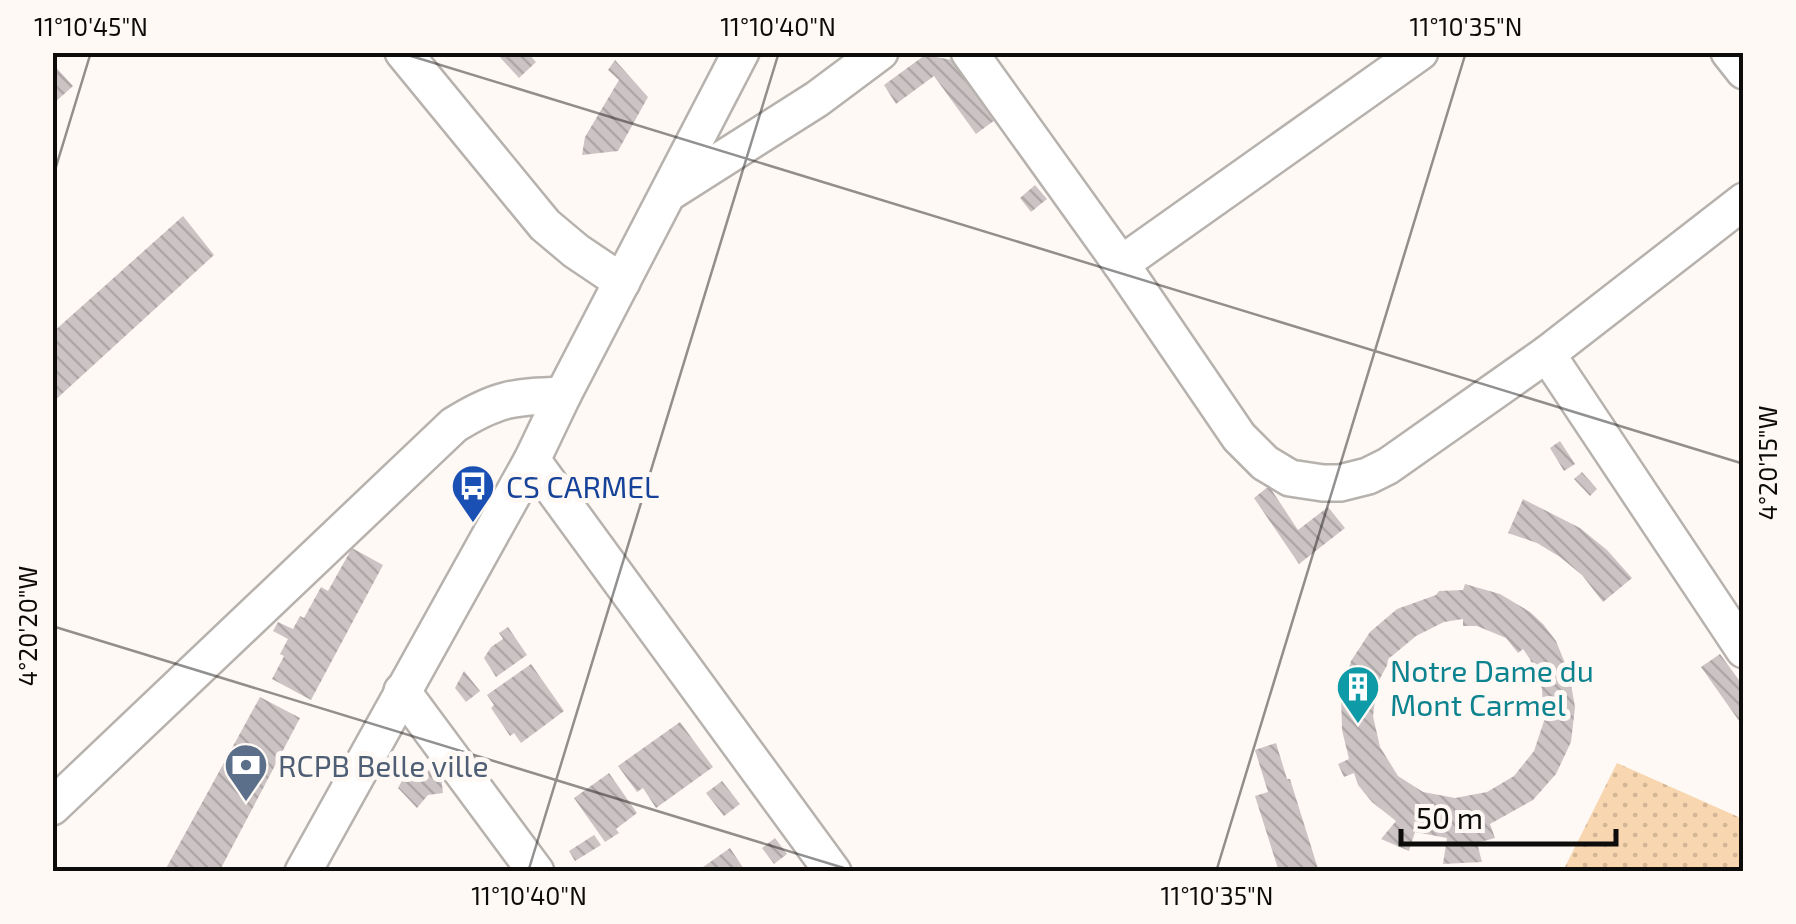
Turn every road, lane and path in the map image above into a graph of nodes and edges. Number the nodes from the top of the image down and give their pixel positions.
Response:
1 (403, 52) edge
2 (741, 52) edge
3 (880, 52) edge
4 (968, 52) edge
5 (1420, 52) edge
6 (1729, 52) edge
7 (1744, 71) edge
8 (671, 191) junction
9 (1744, 201) edge
10 (1121, 264) junction
11 (622, 282) junction
12 (1547, 354) junction
13 (562, 396) junction
14 (532, 460) junction
15 (1744, 650) edge
16 (402, 691) junction
17 (52, 806) edge
18 (503, 827) junction
19 (835, 870) edge
20 (303, 872) edge
21 (508, 872) edge
22 (536, 872) edge

1 - 11 street
2 - 8 street
3 - 8 street
4 - 10 street
5 - 10 street
6 - 7 street
8 - 11 street
9 - 12 street
10 - 12 street
11 - 13 street
12 - 15 street
13 - 14 street
13 - 17 street
14 - 16 street
14 - 19 street
16 - 18 street
16 - 20 street
18 - 21 street
18 - 22 street

